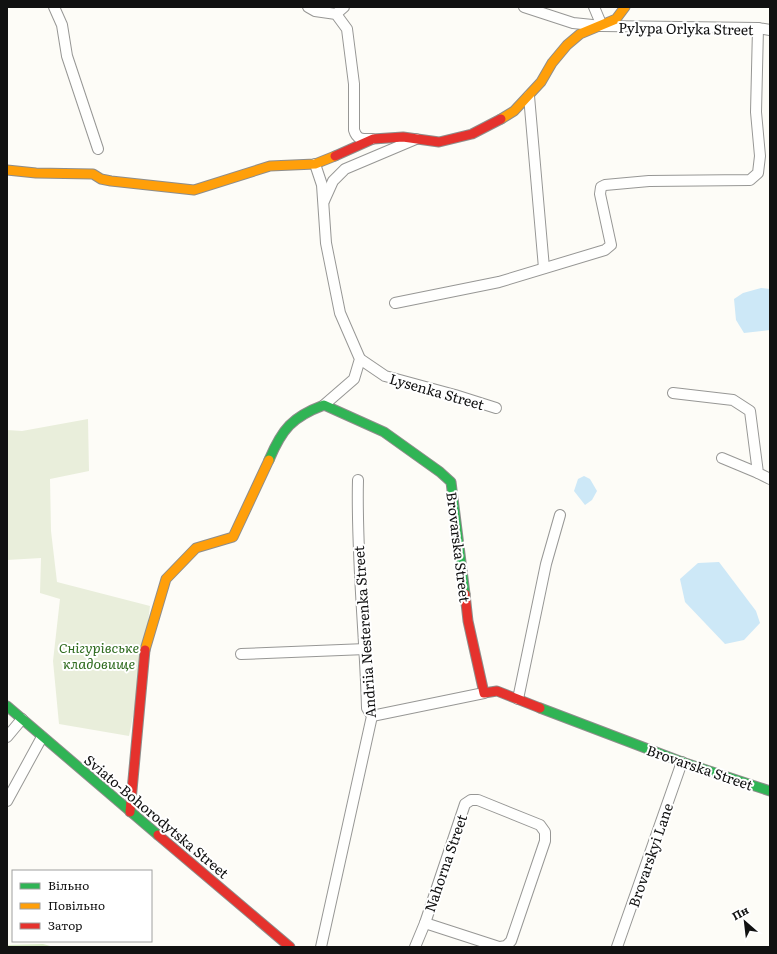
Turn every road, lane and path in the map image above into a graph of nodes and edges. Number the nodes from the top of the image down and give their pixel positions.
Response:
1 (54, 7) edge
2 (308, 7) edge
3 (344, 7) edge
4 (524, 7) edge
5 (594, 7) edge
6 (625, 7) edge
7 (336, 14) junction
8 (602, 26) junction
9 (758, 28) junction
10 (770, 30) edge
11 (529, 96) junction
12 (417, 139) junction
13 (373, 140) junction
14 (98, 149) dead end
15 (315, 164) junction
16 (7, 170) edge
17 (323, 203) junction
18 (544, 268) junction
19 (395, 303) dead end
20 (360, 359) junction
21 (673, 393) dead end
22 (324, 405) junction
23 (496, 408) dead end
24 (722, 458) dead end
25 (758, 473) junction
26 (770, 479) edge
27 (358, 480) dead end
28 (560, 515) dead end
29 (366, 649) junction
30 (241, 654) dead end
31 (484, 693) junction
32 (518, 699) junction
33 (7, 706) edge
34 (372, 716) junction
35 (22, 719) junction
36 (7, 737) edge
37 (42, 737) junction
38 (682, 762) junction
39 (770, 791) edge
40 (7, 801) edge
41 (130, 812) junction
42 (425, 923) junction
43 (290, 947) edge
44 (321, 947) edge
45 (415, 947) edge
46 (499, 947) edge
47 (617, 947) edge

1 - 14 street
2 - 7 street
3 - 7 street
4 - 8 street, Pylypa Orlyka Street
5 - 8 street
6 - 8 street
7 - 13 street
8 - 9 street, Pylypa Orlyka Street
8 - 11 street
9 - 10 street, Pylypa Orlyka Street
9 - 18 street
11 - 12 street
11 - 18 street
12 - 13 street
12 - 17 street
13 - 15 street
15 - 16 street
15 - 17 street
17 - 20 street
18 - 19 street
20 - 22 street
20 - 23 street, Lysenka Street
21 - 25 street
22 - 31 street, Brovarska Street
22 - 41 street
24 - 25 street
25 - 26 street
27 - 29 street, Andriia Nesterenka Street
28 - 32 street
29 - 30 street
29 - 34 street, Andriia Nesterenka Street
31 - 32 street, Brovarska Street
31 - 34 street, Brovarska Street
32 - 38 street, Brovarska Street
33 - 35 street, Sviato-Bohorodytska Street
34 - 44 street, Andriia Nesterenka Street
35 - 36 street
35 - 37 street, Sviato-Bohorodytska Street
37 - 40 street
37 - 41 street, Sviato-Bohorodytska Street
38 - 39 street, Brovarska Street
38 - 47 street, Brovarskyi Lane
41 - 43 street, Sviato-Bohorodytska Street
42 - 45 street, Nahorna Street
42 - 46 street, Nahorna Street
42 - 46 street, Nahorna Street

